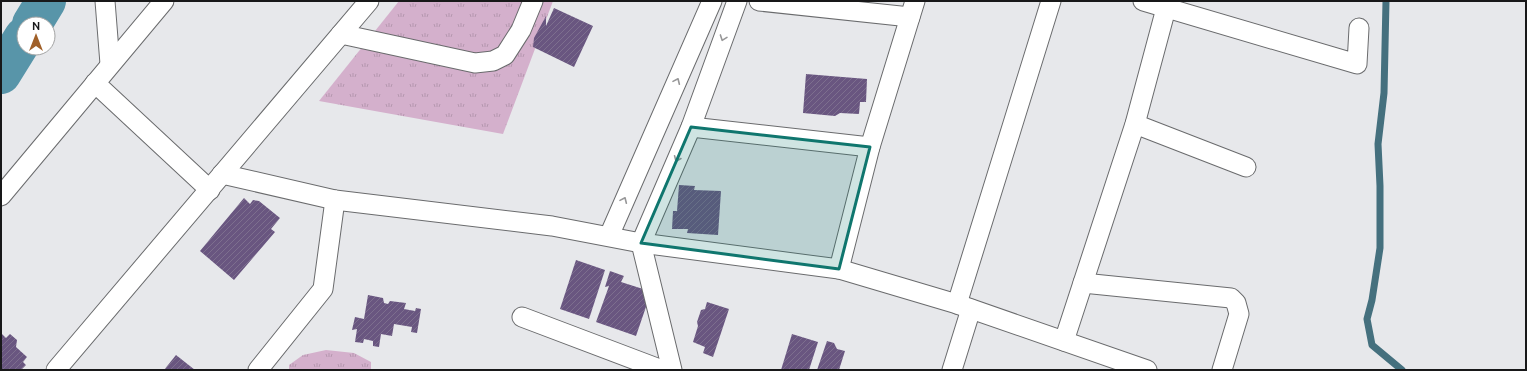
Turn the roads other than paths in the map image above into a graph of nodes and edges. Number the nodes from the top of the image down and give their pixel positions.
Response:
1 (105, 1) edge
2 (164, 1) edge
3 (369, 1) edge
4 (533, 1) edge
5 (712, 1) edge
6 (737, 1) edge
7 (759, 1) edge
8 (1051, 1) edge
9 (1143, 1) edge
10 (1166, 5) edge
11 (912, 9) edge
12 (1360, 28) dead end
13 (341, 34) junction
14 (110, 64) junction
15 (95, 83) junction
16 (1135, 124) junction
17 (691, 127) junction
18 (870, 147) junction
19 (1246, 167) dead end
20 (222, 174) junction
21 (210, 190) junction
22 (1, 196) edge
23 (335, 200) junction
24 (609, 236) junction
25 (642, 243) junction
26 (839, 269) junction
27 (1083, 283) junction
28 (964, 307) junction
29 (522, 317) dead end
30 (1064, 341) junction
31 (1143, 369) edge
32 (56, 370) edge
33 (258, 370) edge
34 (662, 370) edge
35 (672, 370) edge
36 (952, 370) edge
37 (1222, 370) edge

1 - 14 street
2 - 14 street
3 - 13 street
4 - 13 street
24 -> 5 street
6 -> 17 street
7 - 11 street
8 - 28 street
9 - 10 street
10 - 12 street
10 - 16 street
11 - 18 street
13 - 20 street
14 - 15 street
15 - 21 street
15 - 22 street
16 - 19 street
16 - 27 street
17 - 18 street
17 -> 25 street
18 - 26 street
20 - 21 street
20 - 23 street
21 - 32 street
23 - 24 street
23 - 33 street
24 - 25 street
25 - 26 street
25 - 35 street
26 - 28 street
27 - 30 street
27 - 37 street
28 - 30 street
28 - 36 street
29 - 34 street
30 - 31 street

